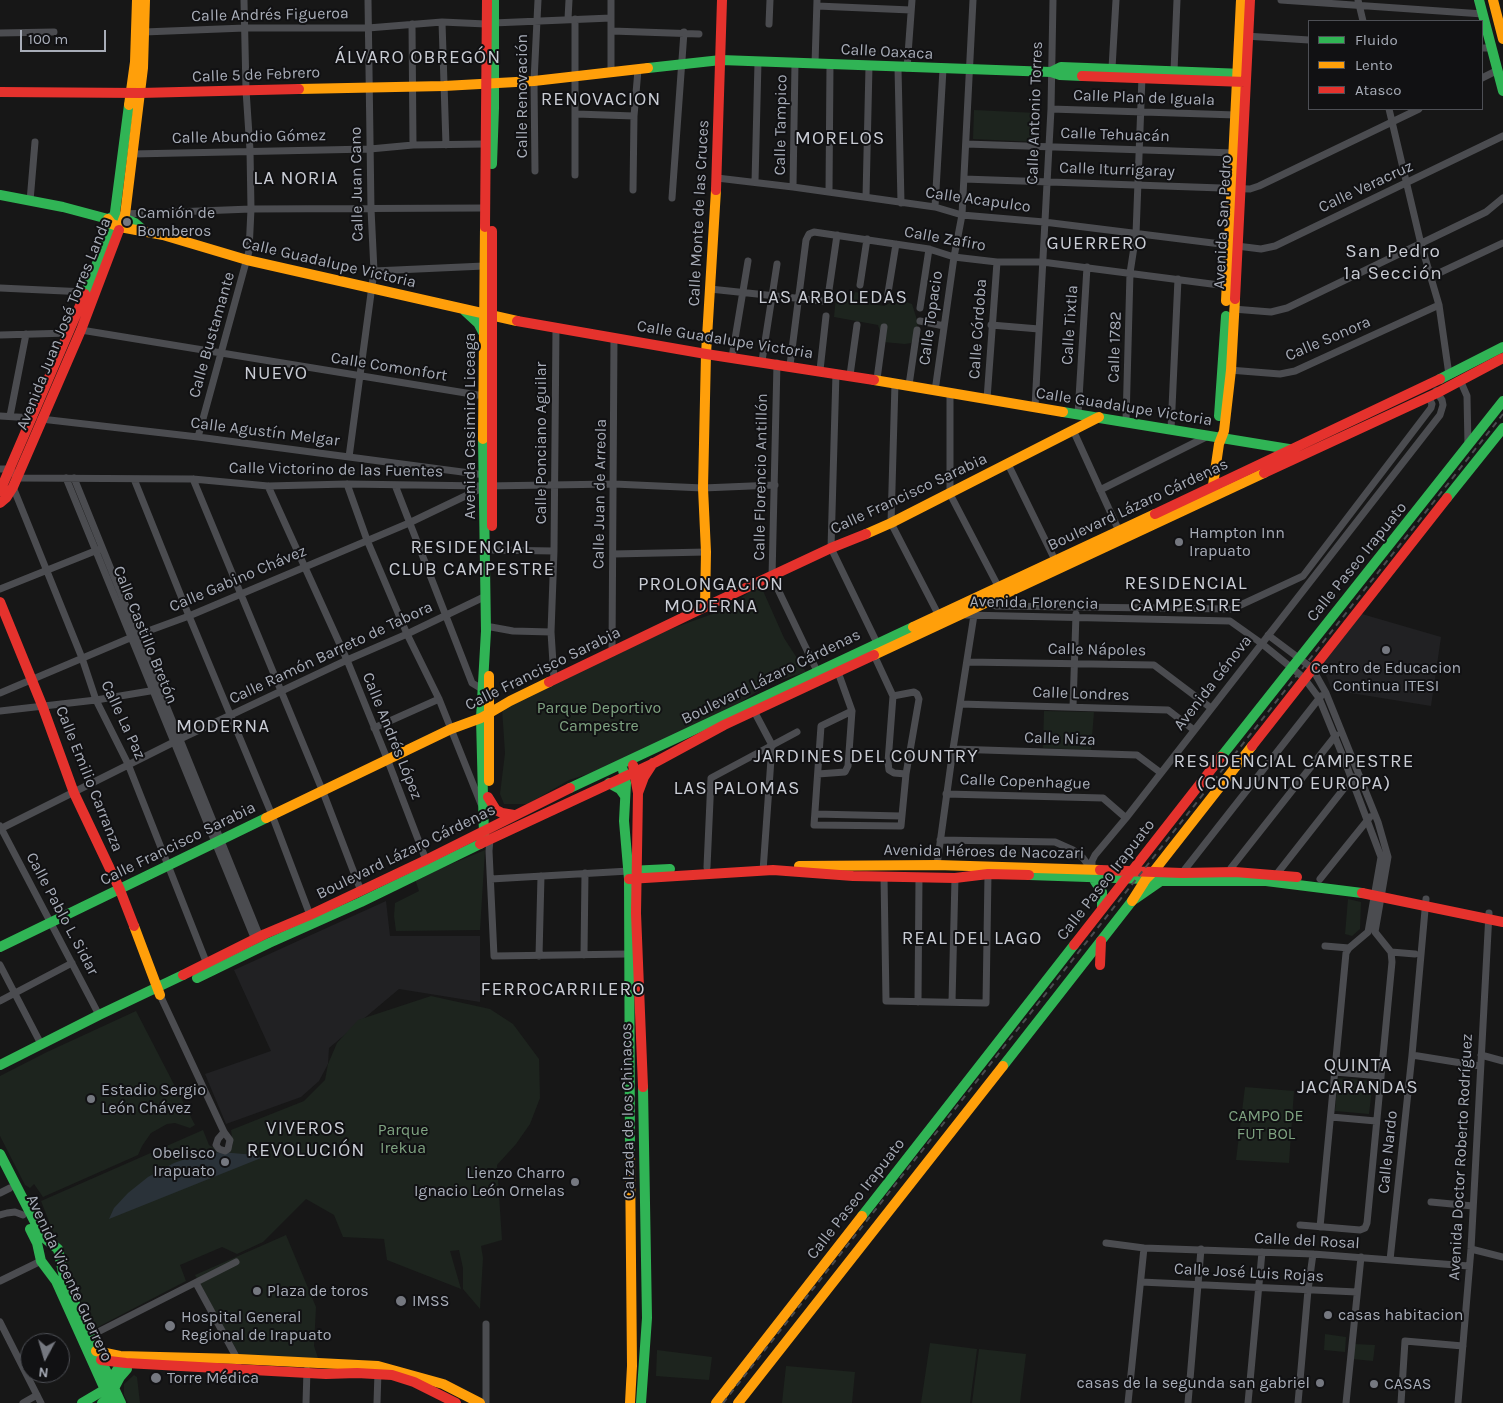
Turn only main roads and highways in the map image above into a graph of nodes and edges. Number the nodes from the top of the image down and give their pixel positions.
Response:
1 (137, 0) edge
2 (145, 0) edge
3 (487, 0) edge
4 (494, 0) edge
5 (722, 0) edge
6 (1241, 0) edge
7 (1250, 0) edge
8 (1479, 0) edge
9 (1494, 0) edge
10 (490, 24) junction
11 (1244, 36) junction
12 (1503, 39) edge
13 (1487, 48) edge
14 (722, 60) junction
15 (1118, 71) junction
16 (1242, 78) junction
17 (490, 83) junction
18 (1503, 91) edge
19 (0, 92) edge
20 (136, 93) junction
21 (1236, 189) junction
22 (0, 196) edge
23 (117, 219) junction
24 (1233, 246) junction
25 (492, 297) junction
26 (464, 310) junction
27 (489, 316) junction
28 (518, 322) junction
29 (489, 340) junction
30 (1503, 347) edge
31 (706, 354) junction
32 (1503, 358) edge
33 (1476, 361) junction
34 (1227, 370) junction
35 (1460, 380) junction
36 (1436, 393) junction
37 (1503, 401) edge
38 (1099, 417) junction
39 (37, 418) junction
40 (1503, 428) edge
41 (1217, 439) junction
42 (1292, 450) junction
43 (1306, 453) junction
44 (5, 469) edge
45 (488, 486) junction
46 (1212, 487) junction
47 (0, 491) edge
48 (1211, 498) junction
49 (0, 503) edge
50 (0, 602) edge
51 (705, 607) junction
52 (485, 690) junction
53 (510, 701) junction
54 (485, 715) junction
55 (468, 723) junction
56 (481, 732) junction
57 (626, 762) junction
58 (654, 763) junction
59 (630, 773) junction
60 (609, 783) junction
61 (638, 792) junction
62 (625, 796) junction
63 (488, 797) junction
64 (514, 815) junction
65 (487, 839) junction
66 (764, 869) junction
67 (1154, 871) junction
68 (1092, 873) junction
69 (633, 875) junction
70 (1130, 875) junction
71 (1183, 877) junction
72 (1146, 879) junction
73 (1161, 881) junction
74 (120, 890) junction
75 (1378, 892) junction
76 (1132, 901) junction
77 (1102, 910) junction
78 (1489, 916) junction
79 (1503, 916) edge
80 (1503, 922) edge
81 (1101, 941) junction
82 (0, 946) edge
83 (1100, 965) dead end
84 (159, 992) junction
85 (0, 1065) edge
86 (0, 1071) edge
87 (0, 1154) edge
88 (0, 1167) edge
89 (631, 1209) junction
90 (645, 1209) junction
91 (53, 1246) junction
92 (39, 1250) junction
93 (63, 1267) junction
94 (48, 1272) junction
95 (96, 1355) junction
96 (143, 1360) junction
97 (126, 1363) junction
98 (330, 1364) junction
99 (307, 1367) junction
100 (378, 1370) junction
101 (326, 1374) junction
102 (443, 1384) junction
103 (631, 1384) junction
104 (643, 1385) junction
105 (108, 1394) edge
106 (439, 1394) junction
107 (82, 1403) edge
108 (121, 1403) edge
109 (455, 1403) edge
110 (479, 1403) edge
111 (630, 1403) edge
112 (641, 1403) edge
113 (716, 1403) edge
114 (738, 1403) edge

1 - 20 main road, Avenida Juan José Torres Landa
2 - 20 main road, Avenida Juan José Torres Landa
3 - 10 main road, Avenida Casimiro Liceaga
4 - 10 main road, Avenida Casimiro Liceaga
5 - 14 main road, Calle Monte de las Cruces
6 - 11 main road, Avenida San Pedro
7 - 11 main road, Avenida San Pedro
8 - 13 main road
9 - 12 main road
10 - 17 main road, Avenida Casimiro Liceaga
11 - 16 main road, Avenida San Pedro
13 - 18 main road
14 - 15 main road, Calle Oaxaca
14 - 17 main road, Calle 5 de Febrero
14 - 31 main road, Calle Monte de las Cruces
15 - 16 main road, Calle Oaxaca
15 - 16 main road, Calle Oaxaca
16 - 21 main road, Avenida San Pedro
16 - 21 main road, Avenida San Pedro
17 - 20 main road, Calle 5 de Febrero
17 - 25 main road, Avenida Casimiro Liceaga
17 - 27 main road, Avenida Casimiro Liceaga
19 - 20 main road, Calle 5 de Febrero
20 - 23 main road, Avenida Juan José Torres Landa
20 - 23 main road, Avenida Juan José Torres Landa
21 - 24 main road, Avenida San Pedro
22 - 23 main road, Calle Guadalupe Victoria
23 - 26 main road, Calle Guadalupe Victoria
23 - 39 main road, Avenida Juan José Torres Landa
23 - 39 main road, Avenida Juan José Torres Landa
24 - 34 main road, Avenida San Pedro
24 - 34 main road, Avenida San Pedro
25 - 27 main road, Avenida Casimiro Liceaga
25 - 28 main road
26 - 27 main road, Calle Guadalupe Victoria
26 - 29 main road
27 - 28 main road, Calle Guadalupe Victoria
27 - 29 main road, Avenida Casimiro Liceaga
28 - 29 main road
28 - 31 main road, Calle Guadalupe Victoria
29 - 45 main road, Avenida Casimiro Liceaga
29 - 45 main road, Avenida Casimiro Liceaga
30 - 33 main road, Boulevard Lázaro Cárdenas
31 - 38 main road, Calle Guadalupe Victoria
31 - 51 main road, Calle Monte de las Cruces
32 - 35 main road, Boulevard Lázaro Cárdenas
33 - 35 main road
33 - 36 main road, Boulevard Lázaro Cárdenas
34 - 41 main road, Avenida San Pedro
35 - 36 main road, Boulevard Lázaro Cárdenas
36 - 42 main road, Boulevard Lázaro Cárdenas
36 - 43 main road, Boulevard Lázaro Cárdenas
37 - 70 main road, Calle Paseo Irapuato
38 - 41 main road, Calle Guadalupe Victoria
38 - 51 main road, Calle Francisco Sarabia
39 - 44 main road, Avenida Juan José Torres Landa
39 - 49 main road, Avenida Juan José Torres Landa
40 - 67 main road, Calle Paseo Irapuato
41 - 42 main road, Calle Guadalupe Victoria
41 - 46 main road, Avenida San Pedro
42 - 43 main road, Calle Guadalupe Victoria
42 - 46 main road, Boulevard Lázaro Cárdenas
43 - 48 main road, Boulevard Lázaro Cárdenas
44 - 47 main road, Avenida Juan José Torres Landa
45 - 52 main road, Avenida Casimiro Liceaga
45 - 52 main road, Avenida Casimiro Liceaga
46 - 48 main road, Avenida San Pedro
46 - 57 main road, Boulevard Lázaro Cárdenas
48 - 58 main road, Boulevard Lázaro Cárdenas
50 - 74 main road, Calle Emilio Carranza
51 - 53 main road, Calle Francisco Sarabia
52 - 53 main road
52 - 54 main road, Avenida Casimiro Liceaga
53 - 54 main road, Calle Francisco Sarabia
54 - 55 main road, Calle Francisco Sarabia
54 - 56 main road, Avenida Casimiro Liceaga
54 - 63 main road, Avenida Casimiro Liceaga
55 - 56 main road
55 - 74 main road, Calle Francisco Sarabia
56 - 65 main road, Avenida Casimiro Liceaga
57 - 59 main road, Calzada de los Chinacos
57 - 64 main road, Boulevard Lázaro Cárdenas
58 - 59 main road, Boulevard Lázaro Cárdenas
58 - 61 main road
59 - 60 main road, Boulevard Lázaro Cárdenas
59 - 61 main road, Calzada de los Chinacos
59 - 62 main road, Calzada de los Chinacos
60 - 62 main road
60 - 65 main road, Boulevard Lázaro Cárdenas
61 - 69 main road, Calzada de los Chinacos
62 - 69 main road, Calzada de los Chinacos
63 - 64 main road
63 - 65 main road, Avenida Casimiro Liceaga
64 - 65 main road, Boulevard Lázaro Cárdenas
65 - 84 main road, Boulevard Lázaro Cárdenas
65 - 84 main road, Boulevard Lázaro Cárdenas
66 - 68 main road, Avenida Héroes de Nacozari
66 - 68 main road, Avenida Héroes de Nacozari
66 - 69 main road, Avenida Héroes de Nacozari
66 - 69 main road, Avenida Héroes de Nacozari
67 - 70 main road, Avenida Héroes de Nacozari
67 - 71 main road, Avenida Héroes de Nacozari
67 - 72 main road, Calle Paseo Irapuato
68 - 70 main road, Avenida Héroes de Nacozari
68 - 77 main road
69 - 89 main road, Calzada de los Chinacos
69 - 90 main road, Calzada de los Chinacos
70 - 72 main road, Avenida Héroes de Nacozari
70 - 77 main road, Calle Paseo Irapuato
71 - 73 main road, Avenida Héroes de Nacozari
71 - 75 main road, Avenida Héroes de Nacozari
71 - 75 main road, Avenida Héroes de Nacozari
72 - 73 main road, Avenida Héroes de Nacozari
72 - 76 main road, Calle Paseo Irapuato
73 - 76 main road
74 - 82 main road, Calle Francisco Sarabia
74 - 84 main road, Calle Emilio Carranza
75 - 78 main road, Avenida Héroes de Nacozari
76 - 81 main road, Calle Paseo Irapuato
77 - 113 main road, Calle Paseo Irapuato
78 - 79 main road, Avenida Héroes de Nacozari
78 - 80 main road, Avenida Héroes de Nacozari
81 - 83 main road
81 - 114 main road, Calle Paseo Irapuato
84 - 85 main road, Boulevard Lázaro Cárdenas
84 - 86 main road, Boulevard Lázaro Cárdenas
87 - 91 main road, Avenida Vicente Guerrero
88 - 92 main road, Avenida Vicente Guerrero
89 - 90 main road
89 - 103 main road, Calzada de los Chinacos
90 - 104 main road, Calzada de los Chinacos
91 - 92 main road
91 - 93 main road, Avenida Vicente Guerrero
92 - 94 main road, Avenida Vicente Guerrero
93 - 94 main road
93 - 95 main road, Avenida Vicente Guerrero
94 - 95 main road, Avenida Vicente Guerrero
95 - 96 main road
95 - 97 main road
95 - 105 main road, Avenida Vicente Guerrero
96 - 97 main road
96 - 99 main road
96 - 99 main road
96 - 105 main road
97 - 105 main road
98 - 99 main road
98 - 100 main road
98 - 101 main road
99 - 101 main road
100 - 101 main road
100 - 102 main road
100 - 106 main road
102 - 106 main road
102 - 110 main road
103 - 104 main road
103 - 111 main road, Calzada de los Chinacos
104 - 112 main road, Calzada de los Chinacos
105 - 107 main road
105 - 108 main road, Avenida Vicente Guerrero
106 - 109 main road

